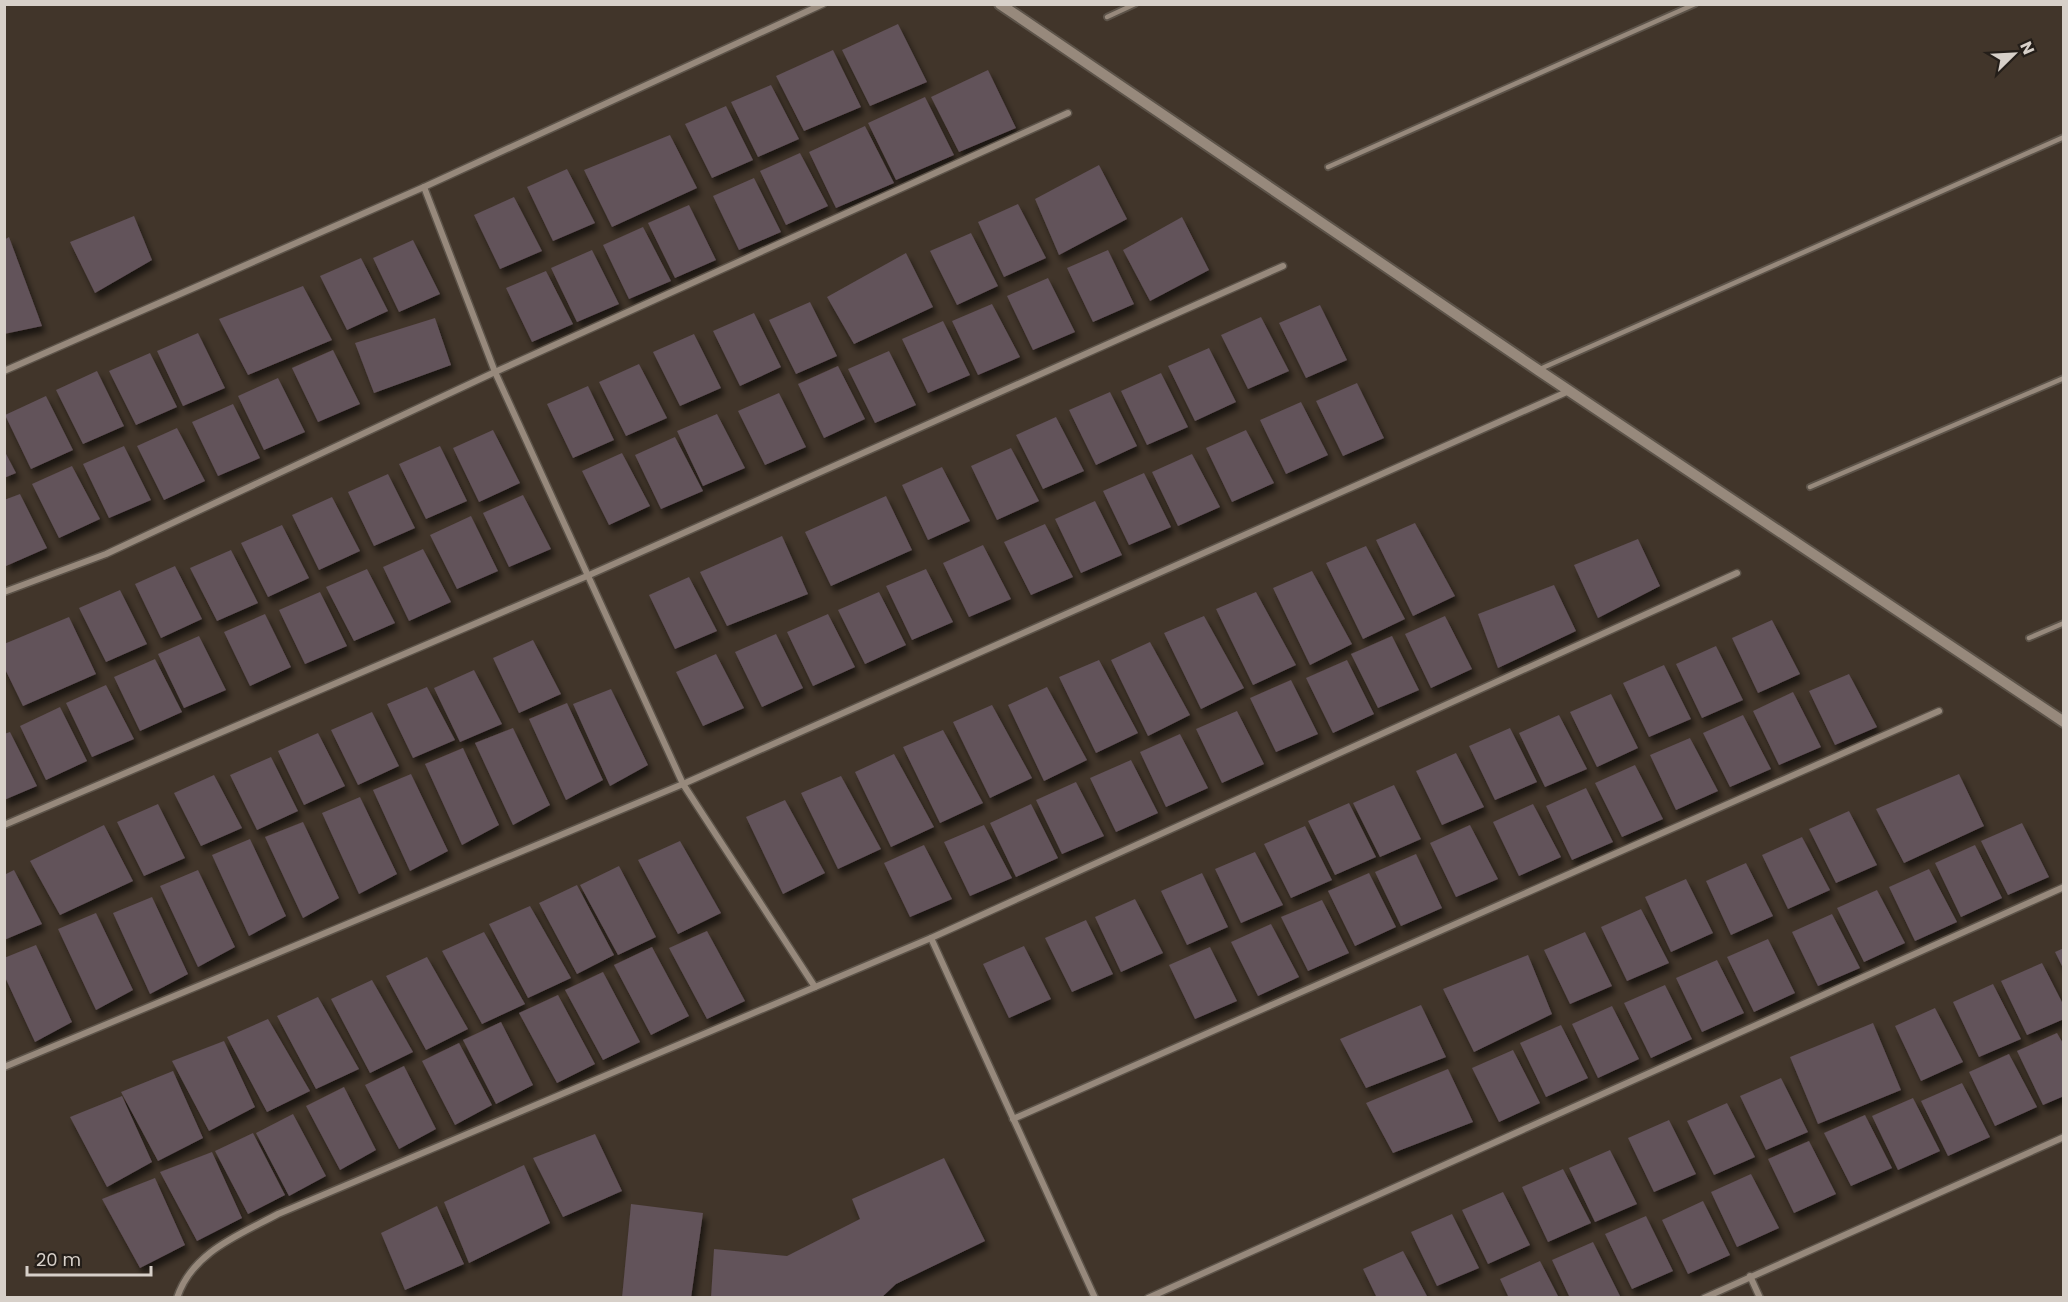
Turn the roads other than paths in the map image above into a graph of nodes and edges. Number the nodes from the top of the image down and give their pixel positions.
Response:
1 (823, 4) edge
2 (1000, 4) edge
3 (1135, 4) edge
4 (1695, 4) edge
5 (1107, 17) dead end
6 (1068, 113) dead end
7 (2064, 136) edge
8 (1328, 167) dead end
9 (424, 187) junction
10 (1283, 266) dead end
11 (1538, 370) junction
12 (4, 371) edge
13 (495, 372) junction
14 (2064, 378) edge
15 (1569, 391) junction
16 (1810, 487) dead end
17 (1737, 573) dead end
18 (587, 576) junction
19 (4, 592) edge
20 (2064, 623) edge
21 (2029, 638) dead end
22 (1939, 711) dead end
23 (2064, 722) edge
24 (683, 784) junction
25 (4, 825) edge
26 (2064, 887) edge
27 (931, 938) junction
28 (814, 987) junction
29 (4, 1067) edge
30 (1013, 1119) junction
31 (2064, 1137) edge
32 (1750, 1276) junction
33 (177, 1298) edge
34 (1095, 1298) edge
35 (1148, 1298) edge
36 (1704, 1298) edge
37 (1760, 1298) edge

1 - 9 street
2 - 11 street
3 - 5 lane
4 - 8 lane
6 - 13 street
7 - 11 lane
9 - 12 street
9 - 13 street
10 - 18 street
11 - 15 street
13 - 18 street
13 - 19 street
14 - 16 lane
15 - 23 street
15 - 24 street
17 - 27 street
18 - 24 street
18 - 25 street
20 - 21 lane
22 - 30 street
24 - 28 street
24 - 29 street
26 - 35 street
27 - 28 street
27 - 30 street
28 - 33 street
30 - 34 street
31 - 32 street
32 - 36 street
32 - 37 street

